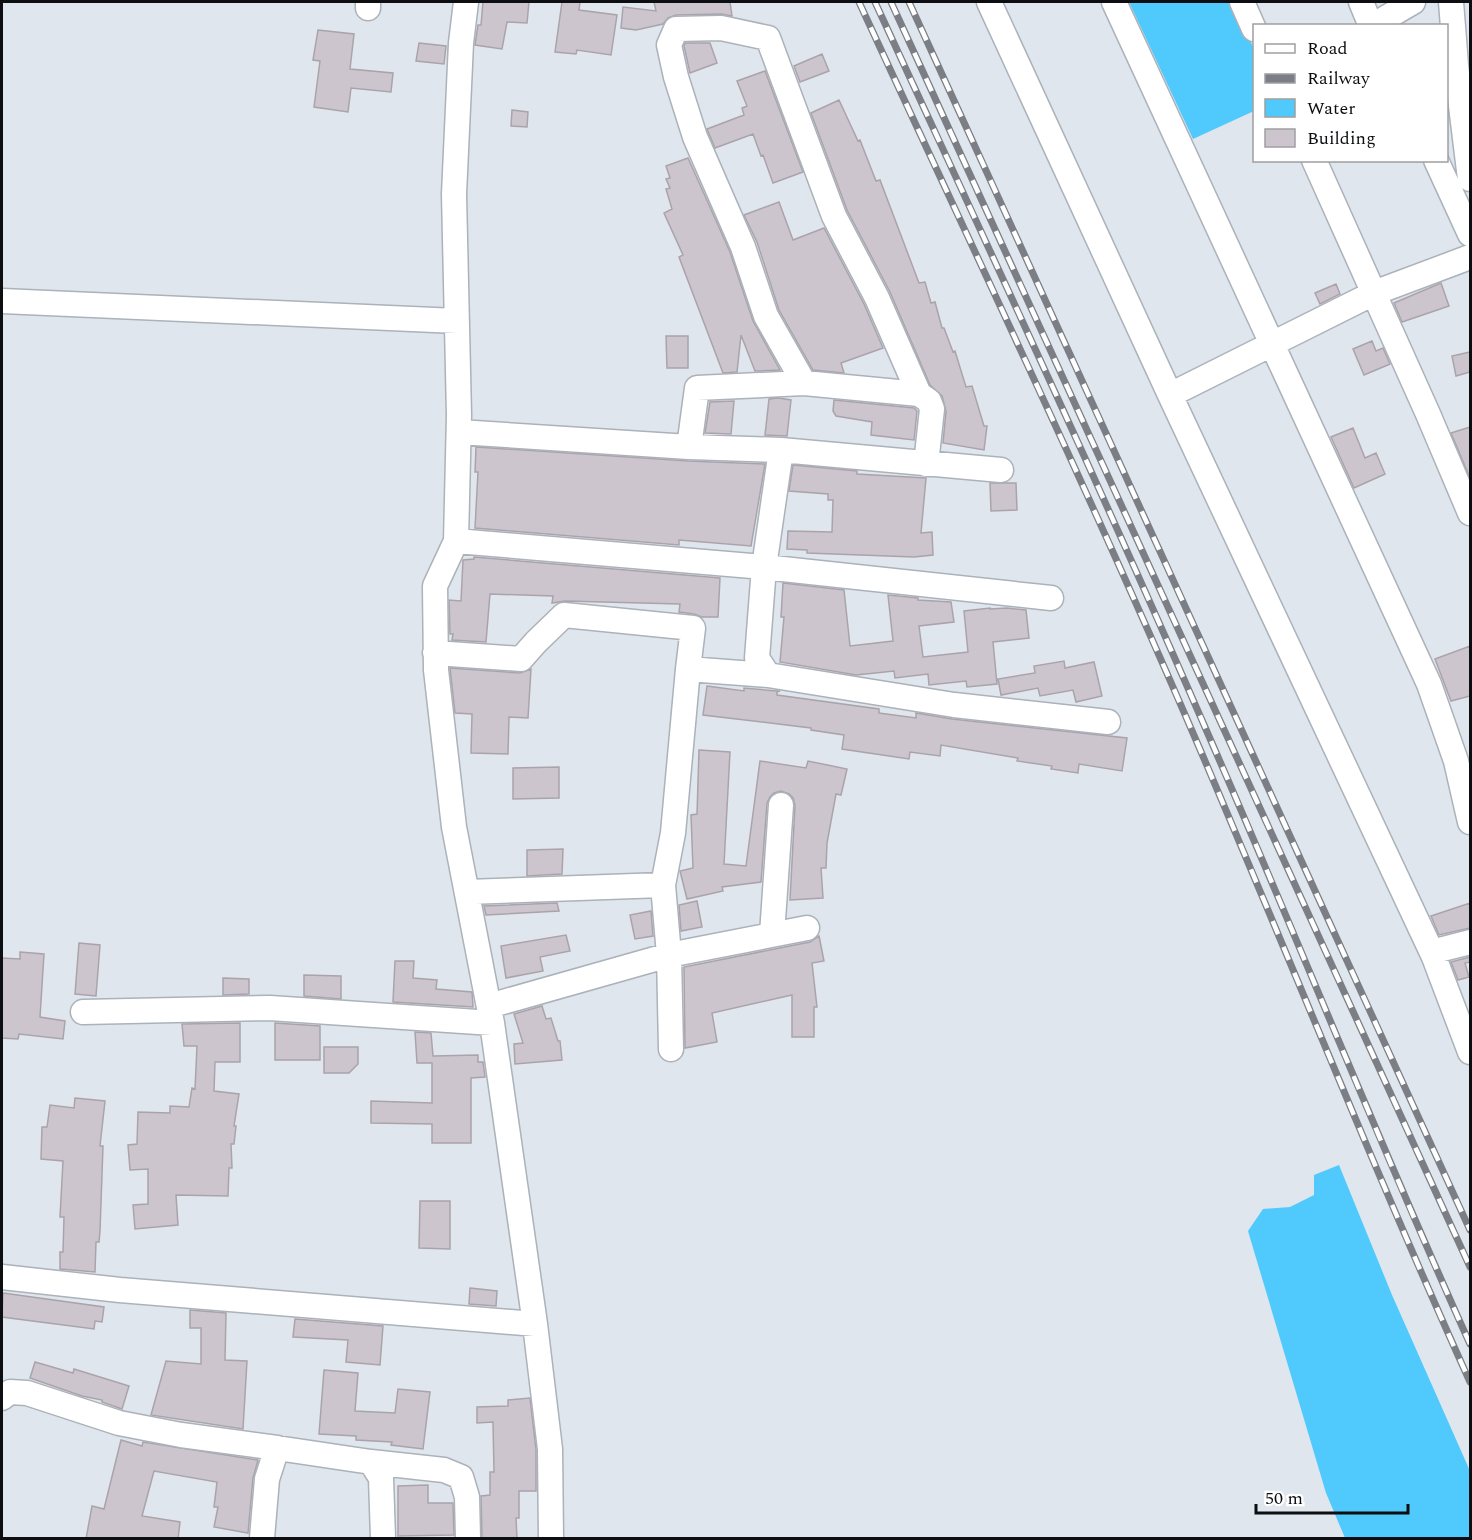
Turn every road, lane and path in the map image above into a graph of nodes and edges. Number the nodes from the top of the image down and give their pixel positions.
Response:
1 (466, 2) edge
2 (989, 2) edge
3 (1114, 2) edge
4 (1242, 2) edge
5 (1361, 2) edge
6 (1413, 2) edge
7 (1451, 2) edge
8 (1370, 24) edge
9 (1374, 24) edge
10 (1253, 27) edge
11 (1315, 162) edge
12 (1437, 162) edge
13 (1470, 179) edge
14 (1470, 234) edge
15 (1470, 257) edge
16 (1374, 293) junction
17 (2, 301) edge
18 (457, 321) junction
19 (1274, 345) junction
20 (804, 383) junction
21 (919, 394) junction
22 (1170, 395) junction
23 (459, 432) junction
24 (689, 447) junction
25 (781, 450) junction
26 (926, 465) junction
27 (1001, 470) dead end
28 (1470, 513) edge
29 (456, 541) junction
30 (764, 567) junction
31 (1051, 598) dead end
32 (435, 652) junction
33 (688, 669) junction
34 (768, 675) junction
35 (1108, 722) dead end
36 (1463, 759) edge
37 (781, 805) dead end
38 (1470, 822) edge
39 (663, 885) junction
40 (467, 892) junction
41 (807, 927) dead end
42 (772, 934) junction
43 (1470, 942) edge
44 (669, 955) junction
45 (1434, 957) junction
46 (83, 1012) dead end
47 (490, 1015) junction
48 (671, 1049) dead end
49 (1470, 1052) edge
50 (2, 1277) edge
51 (535, 1324) junction
52 (2, 1398) edge
53 (277, 1448) junction
54 (371, 1462) junction
55 (262, 1539) edge
56 (383, 1539) edge
57 (468, 1539) edge
58 (551, 1539) edge

1 - 18 street
2 - 22 street
3 - 19 street
4 - 10 street
5 - 8 street
6 - 9 street
7 - 13 street
11 - 16 street
12 - 14 street
15 - 16 street
16 - 19 street
16 - 28 street
17 - 18 street
18 - 23 street
19 - 22 street
19 - 36 street
20 - 21 street
20 - 21 street
20 - 24 street
21 - 26 street
22 - 45 street
23 - 24 street
23 - 29 street
24 - 25 street
25 - 26 street
25 - 30 street
26 - 27 street
29 - 30 street
29 - 32 street
30 - 31 street
30 - 34 street
32 - 33 street
32 - 40 street
33 - 34 street
33 - 39 street
34 - 35 street
36 - 38 street
37 - 42 street
39 - 40 street
39 - 44 street
40 - 47 street
41 - 42 street
42 - 44 street
43 - 45 street
44 - 47 street
44 - 48 street
45 - 49 street
46 - 47 street
47 - 51 street
50 - 51 street
51 - 58 street
52 - 53 street
53 - 54 street
53 - 55 street
54 - 56 street
54 - 57 street

